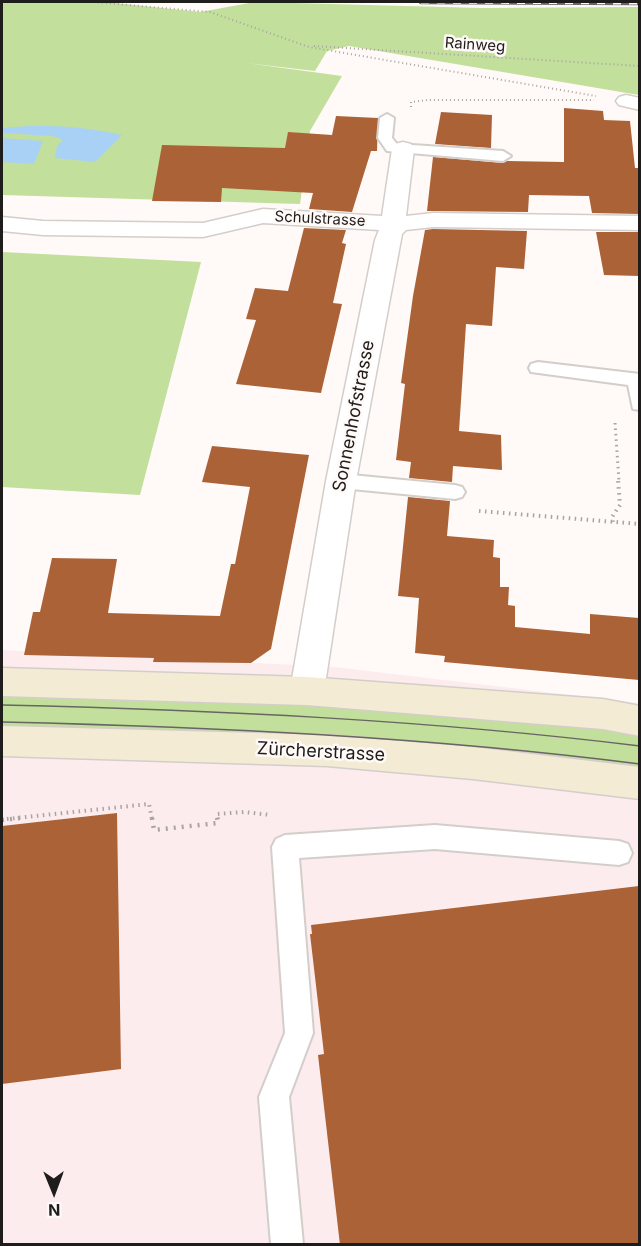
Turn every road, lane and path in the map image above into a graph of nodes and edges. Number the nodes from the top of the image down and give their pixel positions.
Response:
1 (94, 2) edge
2 (309, 47) junction
3 (639, 66) edge
4 (411, 102) dead end
5 (633, 103) edge
6 (387, 118) dead end
7 (403, 149) junction
8 (503, 156) dead end
9 (2, 224) edge
10 (400, 224) junction
11 (639, 224) edge
12 (538, 368) dead end
13 (638, 380) edge
14 (639, 404) edge
15 (615, 413) dead end
16 (342, 481) junction
17 (456, 492) dead end
18 (473, 511) dead end
19 (613, 522) junction
20 (639, 524) edge
21 (2, 682) edge
22 (307, 691) junction
23 (639, 721) edge
24 (2, 741) edge
25 (639, 783) edge
26 (244, 812) dead end
27 (2, 820) edge
28 (618, 853) dead end
29 (287, 1245) edge

1 - 2 path
2 - 3 path, Rainweg
2 - 5 path
4 - 5 path
6 - 7 lane
7 - 8 lane
7 - 10 street
9 - 10 street, Schulstrasse
10 - 11 street, Schulstrasse
10 - 16 street, Sonnenhofstrasse
12 - 13 lane
13 - 14 lane
15 - 19 path
16 - 17 lane
16 - 22 street, Sonnenhofstrasse
18 - 19 path
19 - 20 path
21 - 22 main road
22 - 23 main road
24 - 25 main road, Zürcherstrasse
26 - 27 path
28 - 29 lane

